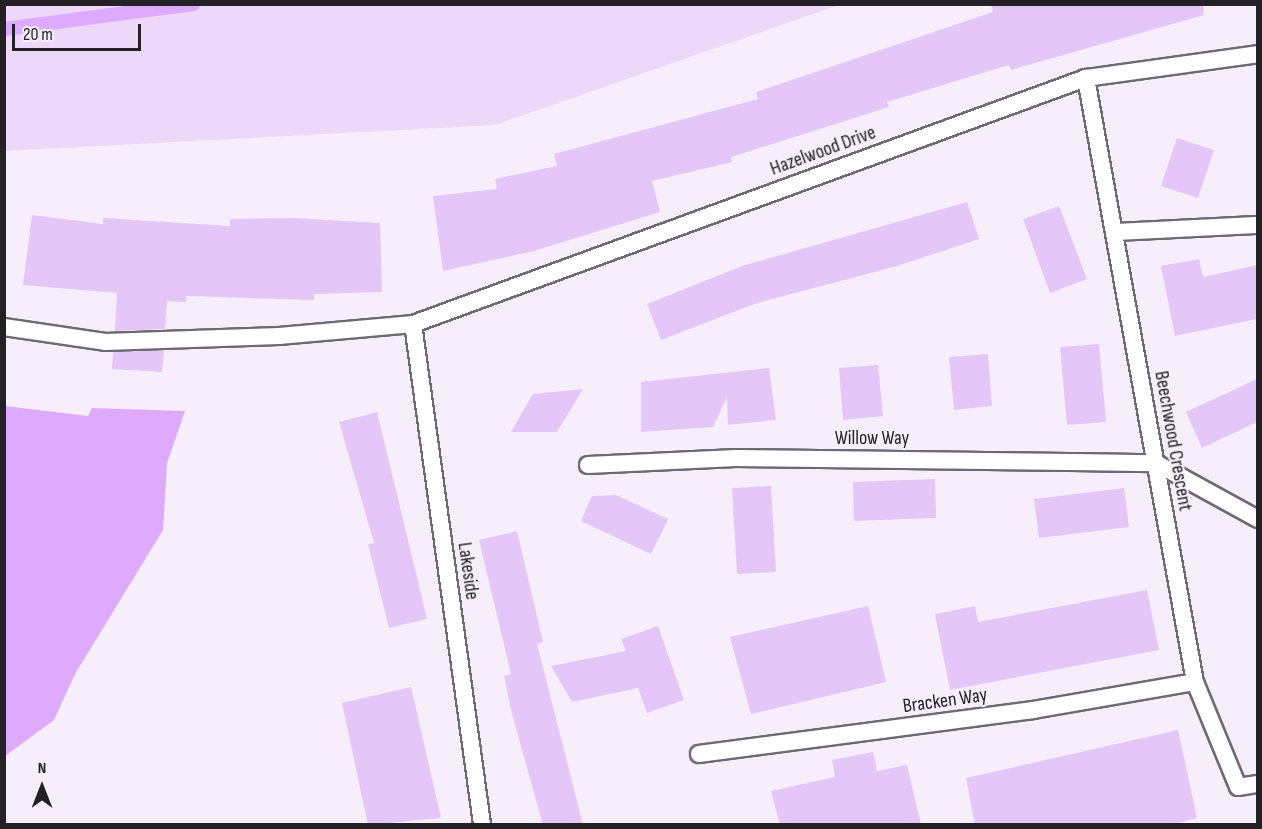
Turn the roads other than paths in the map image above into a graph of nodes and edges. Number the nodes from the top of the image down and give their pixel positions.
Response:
1 (1257, 54) edge
2 (1086, 78) junction
3 (1257, 225) edge
4 (1114, 232) junction
5 (412, 324) junction
6 (4, 327) edge
7 (1155, 463) junction
8 (588, 465) dead end
9 (1257, 519) edge
10 (1195, 682) junction
11 (699, 754) dead end
12 (1257, 784) edge
13 (482, 825) edge

1 - 2 lane, Hazelwood Drive
2 - 4 lane, Beechwood Crescent
2 - 5 lane, Hazelwood Drive
3 - 4 lane
4 - 7 lane, Beechwood Crescent
5 - 6 lane, Hazelwood Drive
5 - 13 lane, Lakeside
7 - 8 lane, Willow Way
7 - 9 lane
7 - 10 lane, Beechwood Crescent
10 - 11 lane, Bracken Way
10 - 12 lane, Beechwood Crescent

